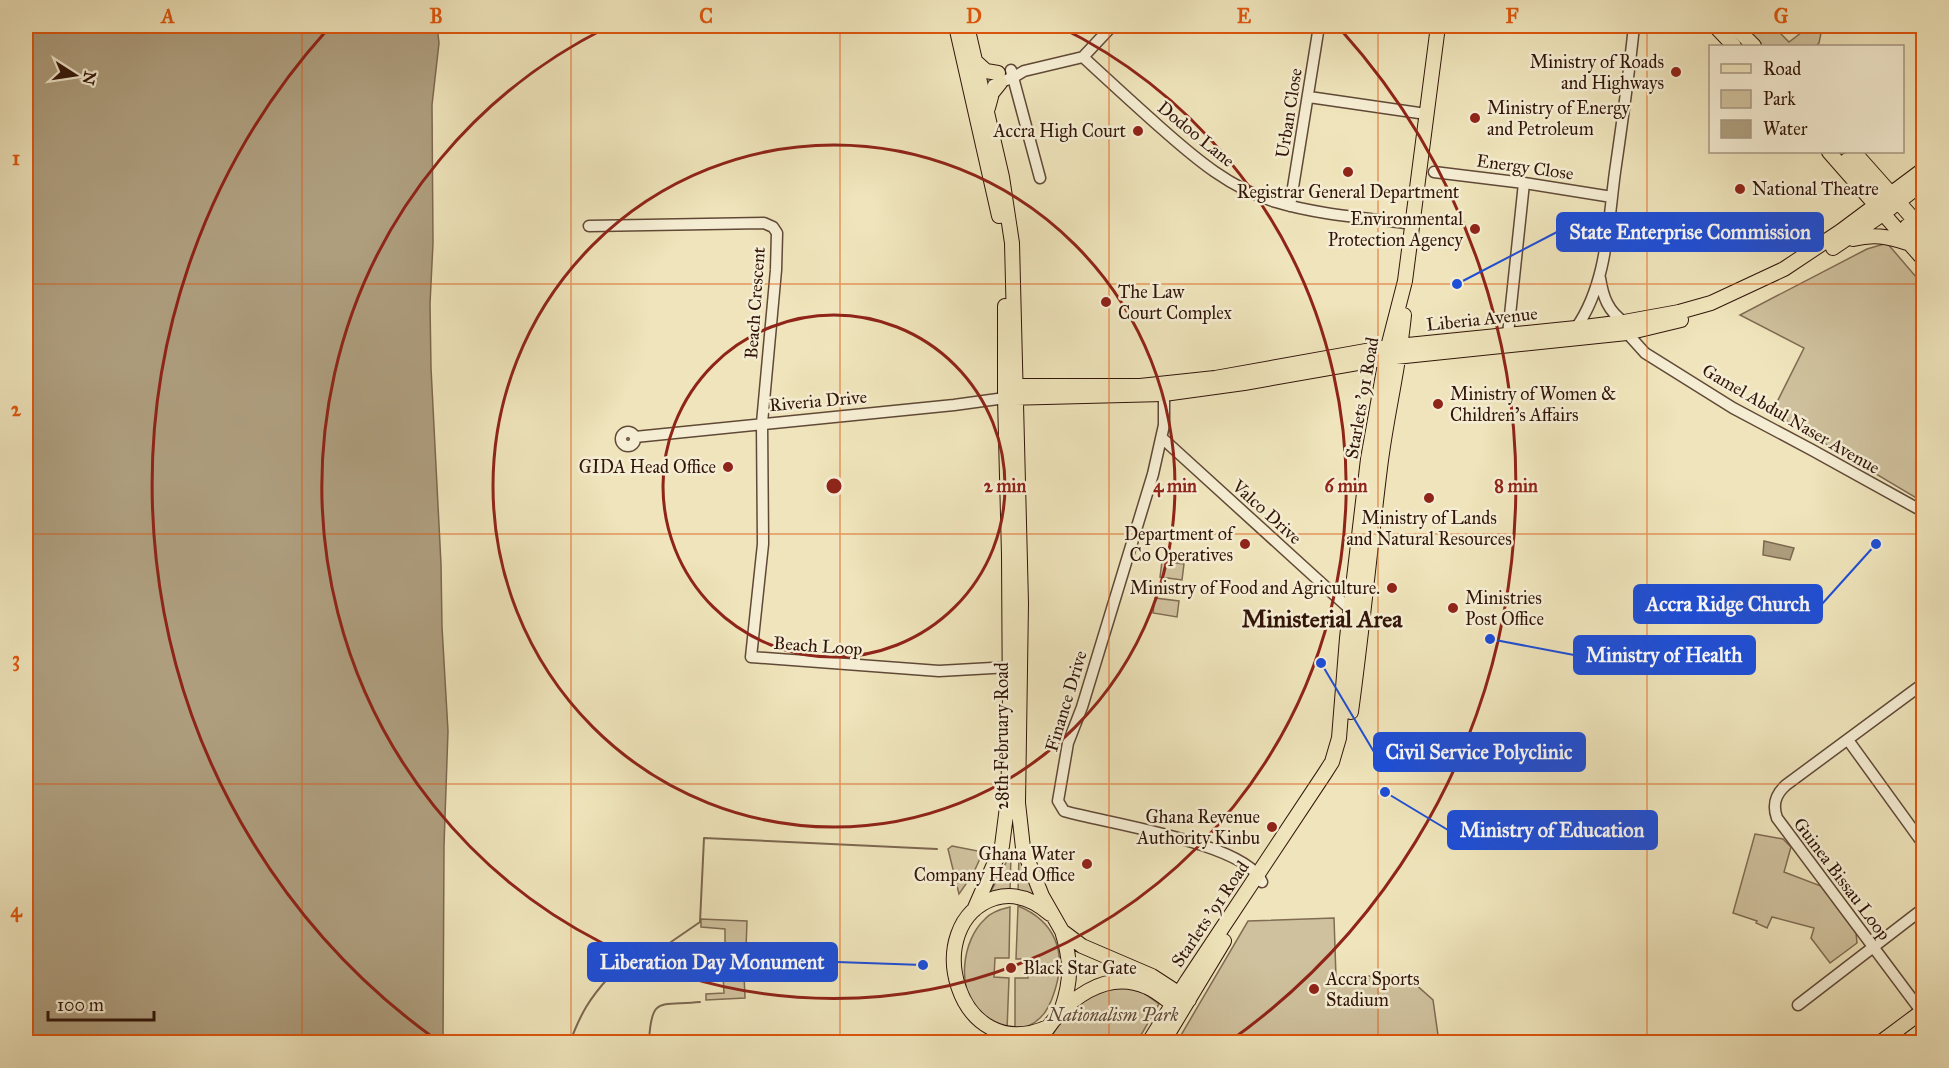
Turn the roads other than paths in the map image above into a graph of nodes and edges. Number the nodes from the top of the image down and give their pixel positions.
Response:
1 (956, 26) edge
2 (967, 26) edge
3 (1112, 26) edge
4 (1319, 26) edge
5 (1438, 26) edge
6 (1634, 26) edge
7 (1639, 26) edge
8 (1715, 26) edge
9 (1734, 26) edge
10 (1632, 41) junction
11 (1733, 45) edge
12 (1753, 45) edge
13 (1083, 57) junction
14 (976, 62) junction
15 (1006, 76) junction
16 (975, 84) junction
17 (1309, 97) junction
18 (987, 113) junction
19 (1426, 114) junction
20 (1830, 153) edge
21 (1841, 153) edge
22 (1855, 153) edge
23 (1923, 169) edge
24 (1434, 172) dead end
25 (1040, 178) dead end
26 (1923, 182) edge
27 (1524, 183) junction
28 (1612, 196) junction
29 (1887, 204) junction
30 (1290, 206) junction
31 (1412, 224) junction
32 (589, 226) dead end
33 (1923, 231) edge
34 (1842, 241) junction
35 (1917, 244) edge
36 (1923, 260) edge
37 (1600, 275) junction
38 (1398, 325) junction
39 (1626, 327) junction
40 (1576, 328) junction
41 (1645, 329) junction
42 (1508, 334) junction
43 (1418, 349) junction
44 (1643, 352) junction
45 (1391, 354) junction
46 (1011, 388) junction
47 (1033, 392) junction
48 (1164, 394) junction
49 (1015, 417) junction
50 (762, 423) junction
51 (635, 437) dead end
52 (1162, 438) junction
53 (1923, 512) edge
54 (1353, 587) junction
55 (1351, 610) junction
56 (1362, 626) junction
57 (1010, 667) junction
58 (1923, 683) edge
59 (1848, 740) junction
60 (1923, 844) edge
61 (1260, 878) junction
62 (1923, 908) edge
63 (974, 910) junction
64 (1051, 915) junction
65 (1062, 931) junction
66 (1872, 947) junction
67 (1174, 1000) junction
68 (1798, 1005) dead end
69 (1062, 1009) junction
70 (1923, 1012) edge
71 (969, 1018) junction
72 (1048, 1028) junction
73 (976, 1035) dead end
74 (1038, 1042) edge
75 (1149, 1042) edge
76 (1163, 1042) edge
77 (1881, 1042) edge

1 - 16 main road
2 - 14 main road
3 - 13 street
4 - 17 street, Urban Close
5 - 19 main road, Starlets '91 Road
6 - 10 street
7 - 10 street
8 - 11 main road
9 - 12 main road
10 - 28 street
13 - 15 street
13 - 30 street, Dodoo Lane
14 - 15 main road
14 - 16 main road
15 - 16 street
15 - 18 main road
15 - 25 street
16 - 18 main road
16 - 46 main road
17 - 19 street
17 - 30 street, Urban Close
18 - 46 main road
19 - 31 main road, Starlets '91 Road
20 - 29 main road
21 - 29 main road
22 - 29 main road
23 - 29 main road, Liberia Avenue
24 - 27 street, Energy Close
26 - 29 main road, Liberia Avenue
27 - 28 street, Energy Close
27 - 42 street
28 - 37 street
29 - 33 main road
29 - 34 main road, Liberia Avenue
29 - 35 main road
29 - 39 main road, Liberia Avenue
30 - 31 street, Dodoo Lane
31 - 38 main road, Starlets '91 Road
32 - 50 street, Beach Crescent
34 - 35 main road
34 - 41 main road, Liberia Avenue
35 - 36 main road
37 - 39 street, Gamel Abdul Naser Avenue
37 - 40 street
38 - 43 main road
38 - 45 main road, Starlets '91 Road
38 - 45 main road
39 - 40 main road, Liberia Avenue
39 - 41 main road, Liberia Avenue
39 - 43 main road, Liberia Avenue
39 - 44 street, Gamel Abdul Naser Avenue
40 - 42 main road, Liberia Avenue
41 - 44 street
42 - 43 main road, Liberia Avenue
43 - 45 main road, Liberia Avenue
43 - 45 main road
44 - 53 street, Gamel Abdul Naser Avenue
45 - 47 main road, Liberia Avenue
45 - 48 main road, Liberia Avenue
45 - 54 main road, Starlets '91 Road
45 - 56 main road, Starlets '91 Road
46 - 47 main road, Liberia Avenue
46 - 47 main road
46 - 49 main road, 28th February Road
46 - 50 street, Riveria Drive
46 - 57 main road, 28th February Road
47 - 48 main road, Liberia Avenue
47 - 49 main road
48 - 52 street, Finance Drive
49 - 64 main road, 28th February Road
50 - 51 street, Riveria Drive
50 - 57 street, Beach Loop
52 - 55 street, Valco Drive
52 - 61 street, Finance Drive
54 - 55 main road, Starlets '91 Road
54 - 56 main road
55 - 61 main road, Starlets '91 Road
56 - 61 main road, Starlets '91 Road
57 - 63 main road, 28th February Road
58 - 59 street, Guinea Bissau Loop
59 - 60 street
59 - 66 street, Guinea Bissau Loop
61 - 67 main road, Starlets '91 Road
61 - 67 main road, Starlets '91 Road
62 - 66 street
63 - 64 main road
63 - 71 main road
64 - 65 main road, 28th February Road
65 - 67 main road, 28th February Road
65 - 69 main road
66 - 68 street
66 - 70 street, Guinea Bissau Loop
67 - 69 main road
67 - 75 main road, Starlets '91 Road
67 - 76 main road, Starlets '91 Road
69 - 72 main road
70 - 77 main road
71 - 72 main road
71 - 73 main road
72 - 74 main road

